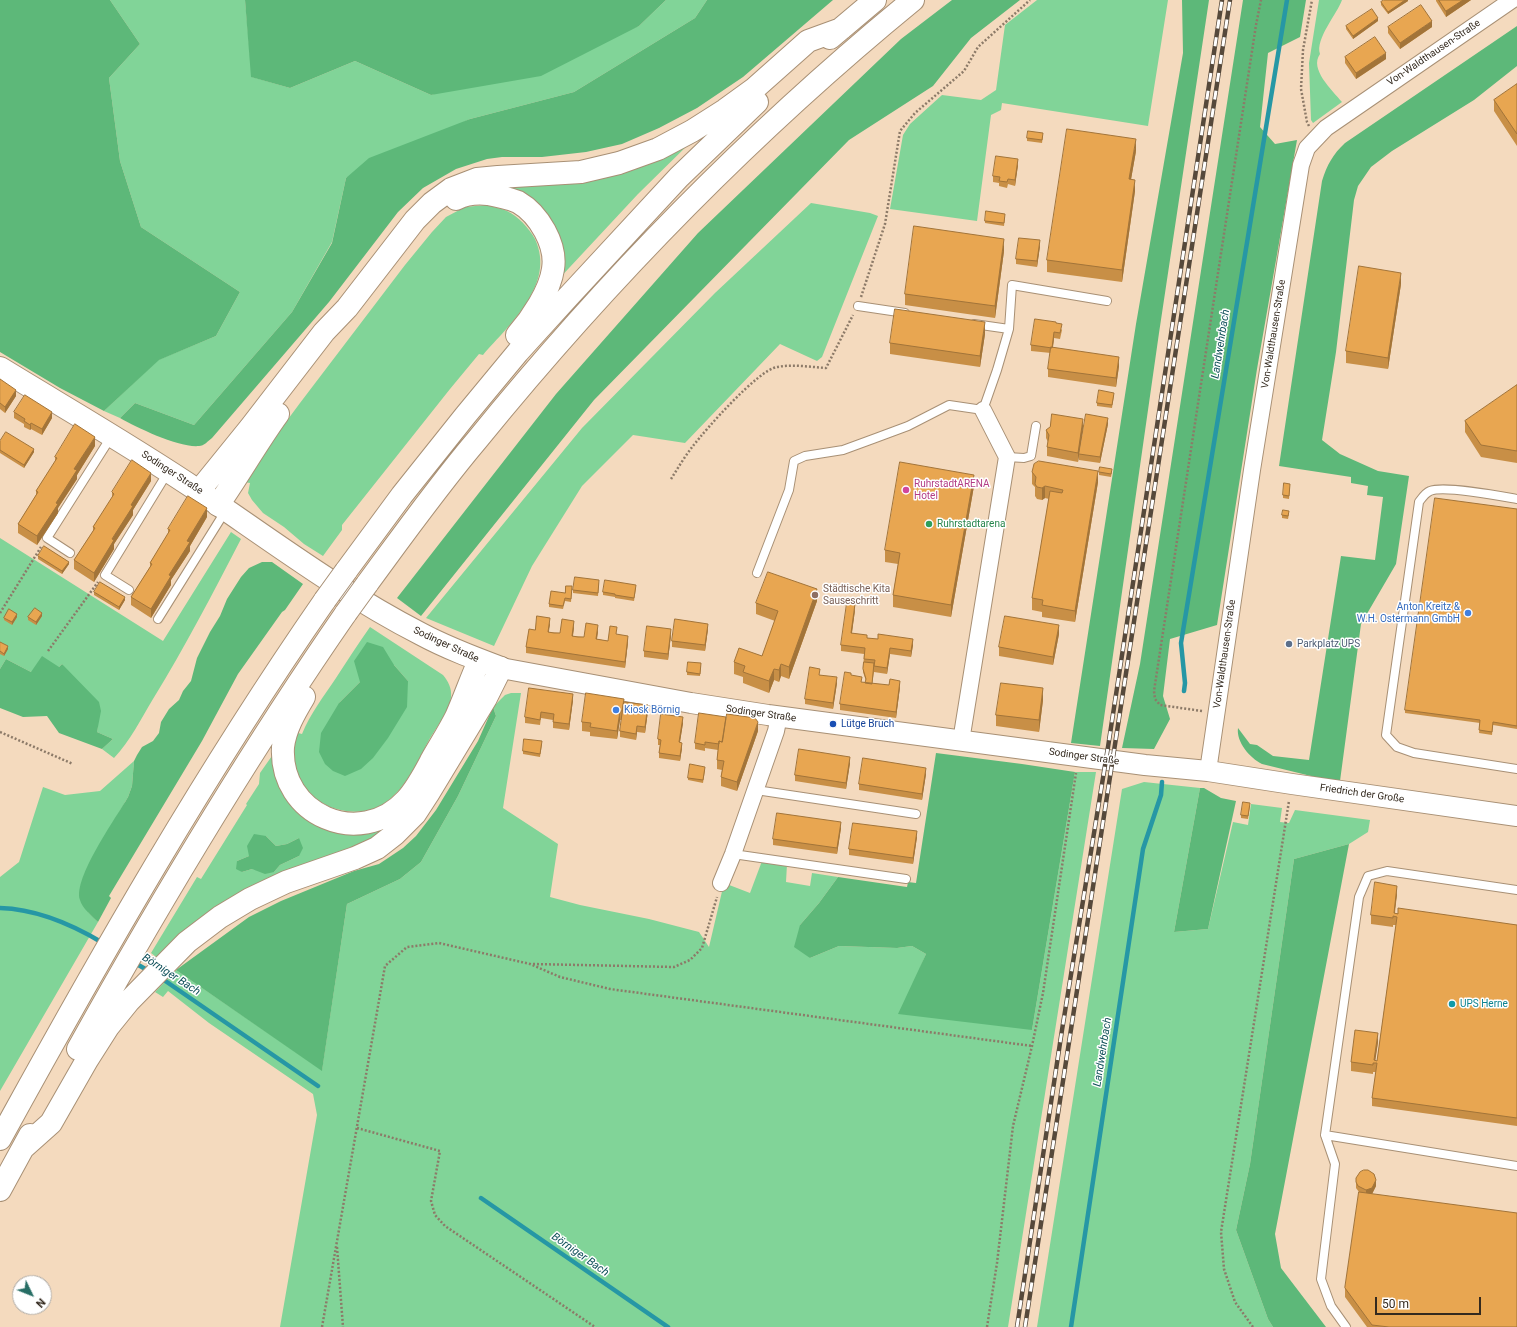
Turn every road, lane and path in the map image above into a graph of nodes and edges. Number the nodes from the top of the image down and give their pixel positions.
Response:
1 (875, 0) edge
2 (913, 0) edge
3 (1030, 0) edge
4 (1261, 0) edge
5 (1312, 0) edge
6 (1512, 0) edge
7 (841, 29) junction
8 (1316, 137) junction
9 (1107, 301) dead end
10 (858, 306) junction
11 (911, 314) edge
12 (964, 322) edge
13 (1009, 329) junction
14 (0, 368) edge
15 (983, 410) junction
16 (465, 416) junction
17 (1036, 426) dead end
18 (113, 434) junction
19 (1007, 457) junction
20 (169, 472) junction
21 (671, 479) dead end
22 (199, 491) junction
23 (1517, 499) edge
24 (222, 507) junction
25 (47, 538) junction
26 (70, 553) dead end
27 (757, 573) dead end
28 (105, 575) junction
29 (129, 590) dead end
30 (0, 613) edge
31 (342, 618) junction
32 (158, 619) dead end
33 (48, 651) dead end
34 (479, 661) junction
35 (501, 668) junction
36 (1216, 713) junction
37 (779, 716) junction
38 (0, 732) edge
39 (961, 741) junction
40 (1079, 757) junction
41 (73, 764) dead end
42 (1517, 769) edge
43 (1208, 771) junction
44 (1292, 784) junction
45 (756, 790) junction
46 (916, 814) dead end
47 (1517, 816) edge
48 (733, 854) junction
49 (906, 879) dead end
50 (721, 883) joint
51 (1517, 890) edge
52 (530, 964) junction
53 (1032, 1046) junction
54 (357, 1128) junction
55 (1325, 1136) junction
56 (0, 1139) edge
57 (23, 1148) junction
58 (1517, 1166) edge
59 (0, 1190) edge
60 (337, 1243) junction
61 (322, 1327) edge
62 (343, 1327) edge
63 (595, 1327) edge
64 (987, 1327) edge
65 (1253, 1327) edge
66 (1346, 1327) edge

1 - 7 main road
2 - 31 main road, bridge
3 - 10 path
4 - 36 path
5 - 8 path
6 - 8 street, Von-Waldthausen-Straße
7 - 16 main road
7 - 22 main road
8 - 36 street, Von-Waldthausen-Straße
9 - 13 lane
10 - 11 lane
10 - 21 path
12 - 13 lane
13 - 15 lane
14 - 18 main road, Sodinger Straße
15 - 19 street
15 - 27 lane
16 - 24 main road
16 - 56 main road, bridge
17 - 19 lane
18 - 20 main road, Sodinger Straße
18 - 25 lane
19 - 39 street
20 - 22 main road, Sodinger Straße
20 - 28 lane
22 - 24 main road, Sodinger Straße
23 - 42 lane
24 - 32 lane
24 - 34 main road, Sodinger Straße
25 - 26 lane
25 - 30 path
28 - 29 lane
28 - 33 path
31 - 34 main road
31 - 57 main road
34 - 35 main road, Sodinger Straße
35 - 37 street, Sodinger Straße
35 - 57 main road
36 - 43 street, Von-Waldthausen-Straße
37 - 39 street, Sodinger Straße
37 - 45 street
38 - 41 path
39 - 40 street, Sodinger Straße
40 - 43 street, Sodinger Straße
40 - 53 path
43 - 44 street, Friedrich der Große
44 - 47 street, Friedrich der Große
44 - 65 path
45 - 46 lane
45 - 48 street
48 - 49 lane
48 - 50 street
50 - 52 path
51 - 55 lane
52 - 53 path
52 - 54 path
53 - 64 path
54 - 60 path
54 - 63 path
55 - 58 lane
55 - 66 lane
57 - 59 main road
60 - 61 path
60 - 62 path

